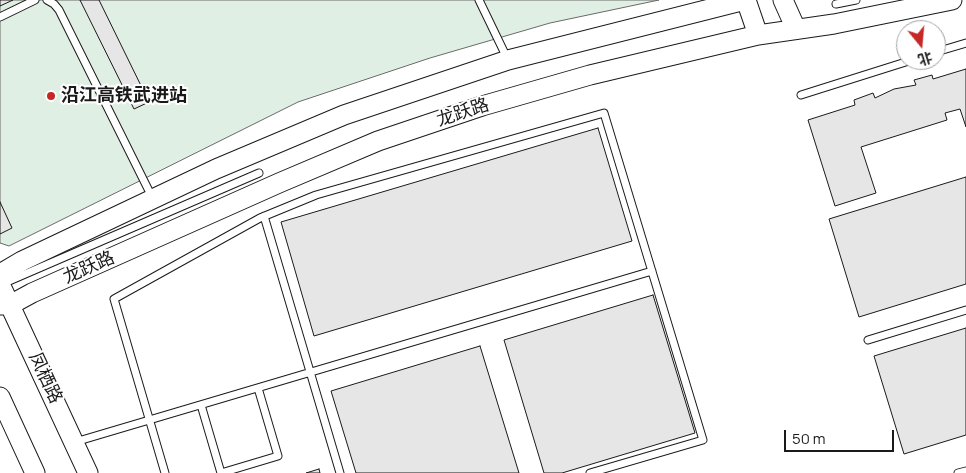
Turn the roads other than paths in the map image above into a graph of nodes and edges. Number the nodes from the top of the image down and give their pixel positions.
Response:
1 (35, 0) edge
2 (47, 0) edge
3 (479, 0) edge
4 (745, 0) edge
5 (783, 0) edge
6 (856, 0) edge
7 (952, 0) edge
8 (836, 4) dead end
9 (0, 17) edge
10 (796, 30) junction
11 (758, 35) junction
12 (966, 43) edge
13 (946, 49) edge
14 (508, 60) junction
15 (896, 65) edge
16 (801, 94) dead end
17 (259, 174) dead end
18 (153, 200) junction
19 (264, 216) junction
20 (652, 271) junction
21 (0, 274) edge
22 (0, 285) edge
23 (5, 305) edge
24 (966, 310) edge
25 (868, 340) dead end
26 (310, 372) junction
27 (258, 388) junction
28 (0, 398) edge
29 (201, 405) junction
30 (150, 420) junction
31 (75, 442) junction
32 (966, 471) edge
33 (35, 473) edge
34 (88, 473) edge
35 (165, 473) edge
36 (340, 473) edge
37 (590, 473) edge
38 (958, 473) edge

1 - 9 lane
2 - 18 lane
3 - 14 lane
4 - 11 street
4 - 14 street, 龙跃路
5 - 10 street
6 - 8 lane
7 - 10 street, 龙跃路
10 - 11 street, 龙跃路
11 - 23 street, 龙跃路
12 - 13 lane
14 - 18 street, 龙跃路
15 - 16 lane
17 - 22 lane
18 - 21 street, 龙跃路
19 - 20 lane
19 - 26 lane
19 - 30 lane
20 - 26 lane
20 - 37 lane
22 - 23 street, 凤栖路
23 - 31 street, 凤栖路
24 - 25 lane
26 - 27 lane
26 - 36 lane
27 - 29 lane
27 - 29 lane
28 - 33 street
29 - 30 lane
30 - 31 lane
30 - 35 lane
31 - 34 street, 凤栖路
32 - 38 lane

